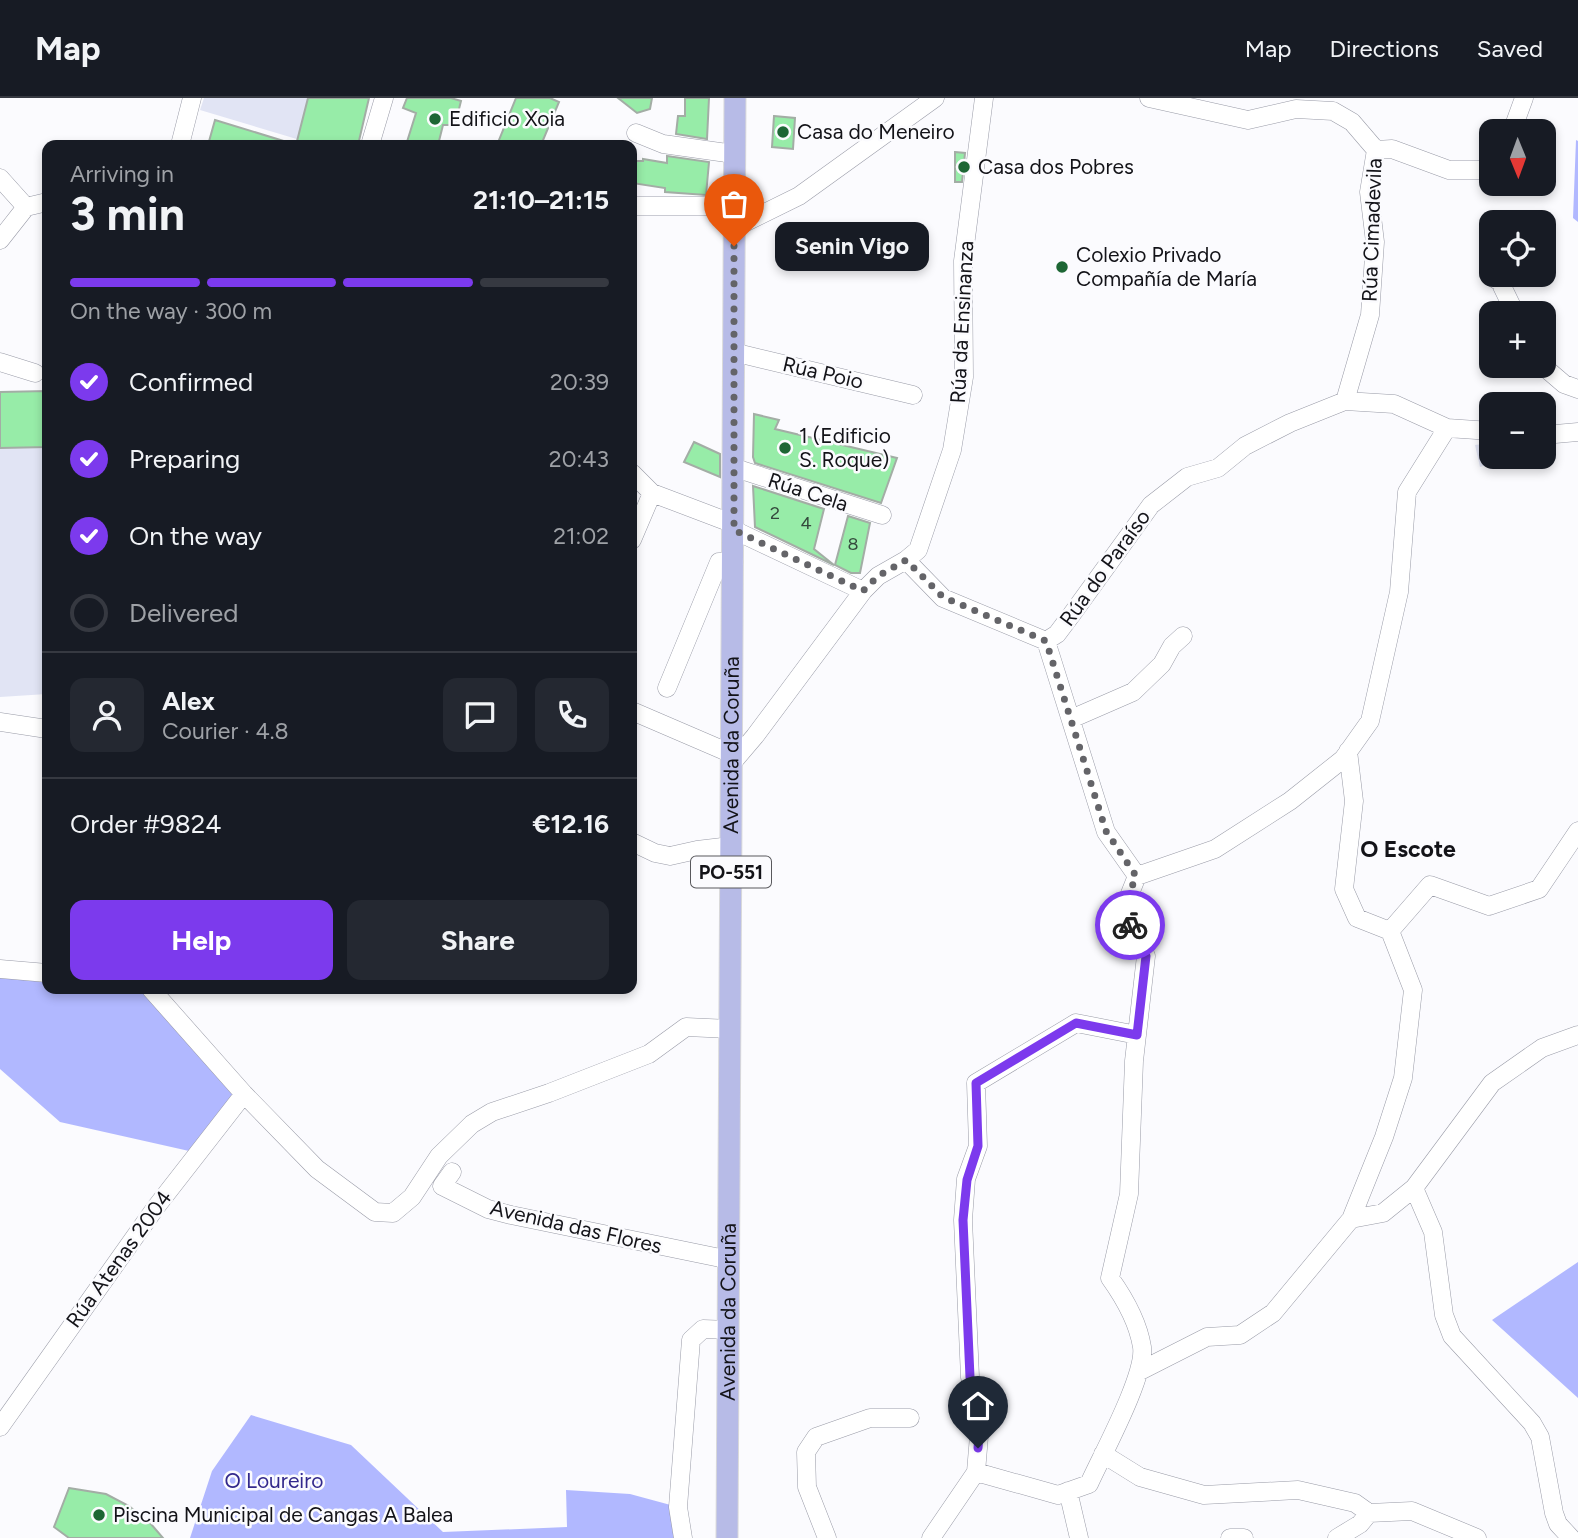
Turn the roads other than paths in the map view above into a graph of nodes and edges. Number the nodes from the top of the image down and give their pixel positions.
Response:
1 (191, 98) edge
2 (384, 98) edge
3 (735, 98) edge
4 (935, 98) edge
5 (984, 98) edge
6 (1149, 98) edge
7 (1524, 98) edge
8 (1516, 119) edge
9 (636, 133) dead end
10 (181, 140) edge
11 (371, 140) edge
12 (1377, 150) junction
13 (734, 154) junction
14 (1479, 170) edge
15 (0, 178) edge
16 (42, 203) edge
17 (26, 207) junction
18 (637, 207) edge
19 (734, 217) junction
20 (0, 240) edge
21 (733, 352) junction
22 (0, 362) edge
23 (34, 373) dead end
24 (1556, 377) edge
25 (1578, 389) edge
26 (913, 395) dead end
27 (1345, 401) junction
28 (1447, 428) junction
29 (1479, 430) edge
30 (1578, 432) edge
31 (1556, 434) edge
32 (734, 468) junction
33 (637, 478) edge
34 (652, 493) junction
35 (882, 515) dead end
36 (734, 527) junction
37 (637, 528) edge
38 (906, 560) junction
39 (734, 562) junction
40 (863, 591) junction
41 (1183, 636) dead end
42 (1046, 641) junction
43 (667, 688) dead end
44 (637, 713) edge
45 (1071, 719) junction
46 (0, 722) edge
47 (42, 728) edge
48 (1349, 751) junction
49 (732, 758) junction
50 (1578, 831) edge
51 (637, 844) edge
52 (731, 846) junction
53 (1136, 876) junction
54 (1390, 931) junction
55 (0, 969) edge
56 (42, 973) edge
57 (155, 994) edge
58 (730, 1029) junction
59 (1137, 1035) junction
60 (1578, 1035) edge
61 (244, 1094) junction
62 (452, 1172) dead end
63 (1414, 1188) junction
64 (1351, 1219) junction
65 (730, 1260) junction
66 (729, 1330) junction
67 (1140, 1371) junction
68 (910, 1418) dead end
69 (0, 1427) edge
70 (1103, 1454) junction
71 (976, 1472) junction
72 (1068, 1492) junction
73 (1369, 1513) junction
74 (683, 1538) edge
75 (727, 1538) edge
76 (827, 1538) edge
77 (931, 1538) edge
78 (1079, 1538) edge
79 (1230, 1538) edge
80 (1244, 1538) edge
81 (1337, 1538) edge
82 (1477, 1538) edge
83 (1571, 1538) edge

1 - 10 street
2 - 11 street
3 - 13 main road, PO-551
4 - 19 street
5 - 38 street, Rúa da Ensinanza
6 - 12 street, Rúa Cimadevila
7 - 8 street
9 - 13 street
12 - 14 street
12 - 27 street, Rúa Cimadevila
13 - 19 main road, PO-551
15 - 17 street
16 - 17 street
17 - 20 street
18 - 19 street
19 - 21 main road, Avenida da Coruña / PO-551
21 - 26 street, Rúa Poio
21 - 32 main road, Avenida da Coruña / PO-551
22 - 23 street
24 - 25 street
27 - 28 street
27 - 42 street, Rúa do Paraíso
28 - 29 street
28 - 48 street
30 - 31 street
32 - 35 street, Rúa Cela
32 - 36 main road, Avenida da Coruña / PO-551
33 - 34 street
34 - 36 street
34 - 37 street
36 - 39 main road, Avenida da Coruña / PO-551
36 - 40 street
38 - 40 street, Rúa da Ensinanza
38 - 42 street, Rúa do Paraíso
39 - 43 street
39 - 49 main road, Avenida da Coruña / PO-551
40 - 49 street, Rúa da Ensinanza
41 - 45 street
42 - 45 street
44 - 49 street
45 - 53 street
46 - 47 street
48 - 53 street
48 - 54 street
49 - 52 main road, Avenida da Coruña / PO-551
50 - 54 street
51 - 52 street
52 - 58 main road, Avenida da Coruña / PO-551
53 - 59 street
54 - 64 street
55 - 56 street
57 - 61 street
58 - 61 street
58 - 65 main road, Avenida da Coruña / PO-551
59 - 67 street
59 - 71 street
60 - 63 street
61 - 69 street, Rúa Atenas 2004
62 - 65 street, Avenida das Flores
63 - 64 street
63 - 83 street
64 - 67 street
65 - 66 main road, Avenida da Coruña / PO-551
66 - 74 street
66 - 75 main road, Avenida da Coruña / PO-551
67 - 70 street
68 - 76 street
70 - 72 street
70 - 73 street
71 - 72 street
71 - 77 street
72 - 78 street
73 - 81 street
73 - 82 street
79 - 80 street

